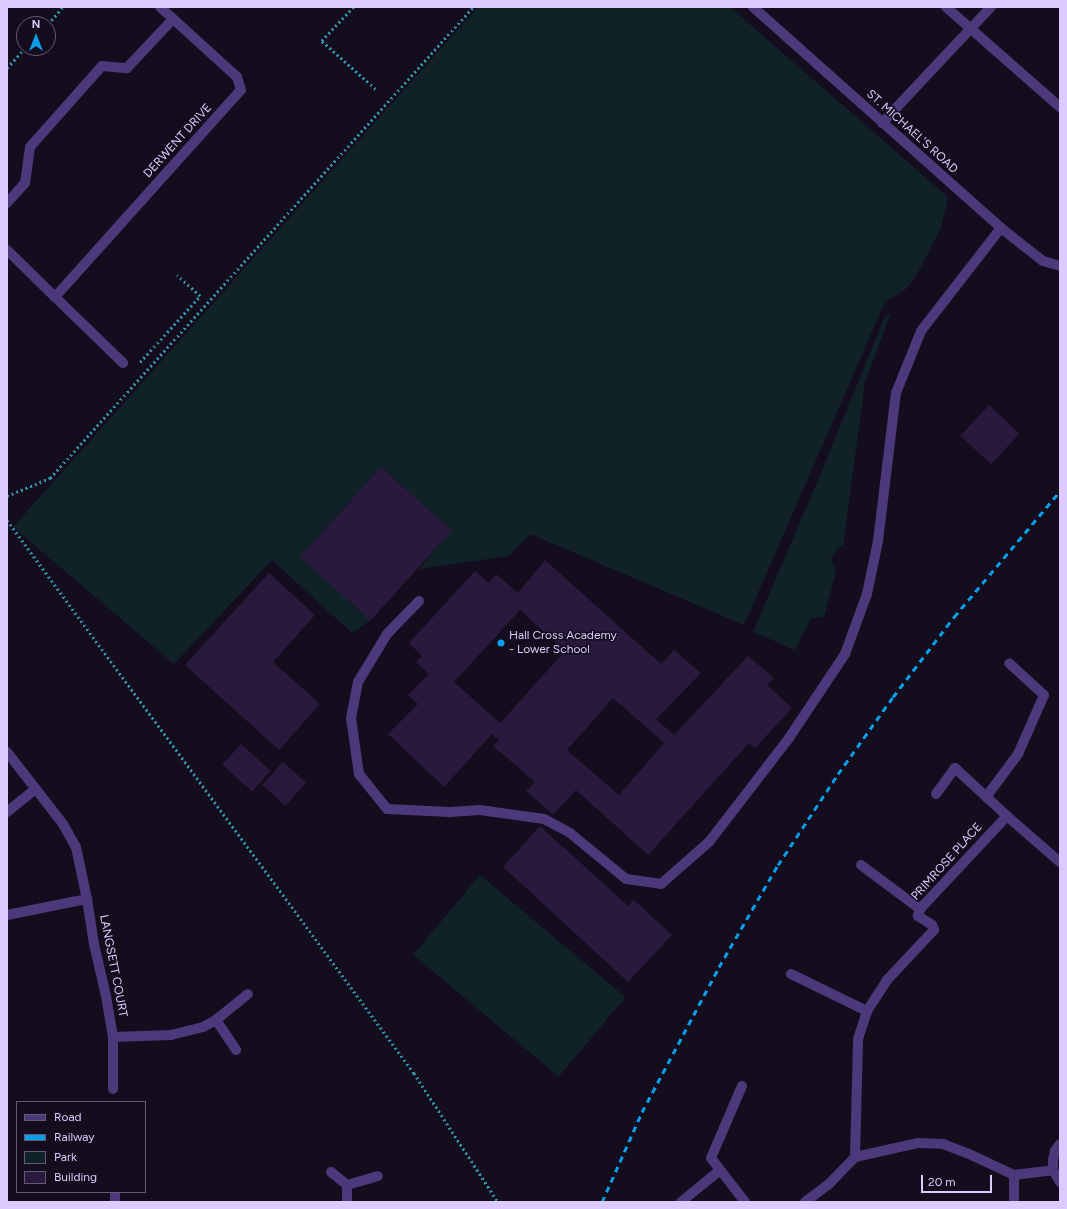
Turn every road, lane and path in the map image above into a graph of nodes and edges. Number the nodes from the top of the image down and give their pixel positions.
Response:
1 (63, 7) edge
2 (160, 7) edge
3 (354, 7) edge
4 (472, 7) edge
5 (753, 7) edge
6 (946, 7) edge
7 (991, 7) edge
8 (55, 16) edge
9 (173, 19) junction
10 (971, 29) junction
11 (18, 56) edge
12 (7, 68) edge
13 (378, 91) dead end
14 (1060, 107) edge
15 (882, 123) junction
16 (7, 203) edge
17 (1000, 228) junction
18 (7, 250) edge
19 (1060, 266) edge
20 (177, 275) dead end
21 (55, 297) junction
22 (123, 363) joint
23 (7, 496) edge
24 (7, 520) edge
25 (419, 601) dead end
26 (1008, 663) dead end
27 (7, 752) edge
28 (36, 789) junction
29 (936, 794) dead end
30 (986, 797) junction
31 (7, 812) edge
32 (1007, 816) junction
33 (1060, 862) edge
34 (861, 865) dead end
35 (87, 899) junction
36 (920, 908) junction
37 (7, 915) edge
38 (791, 974) dead end
39 (248, 994) dead end
40 (867, 1010) junction
41 (216, 1020) junction
42 (113, 1037) junction
43 (236, 1050) dead end
44 (742, 1086) dead end
45 (113, 1089) dead end
46 (1060, 1144) edge
47 (855, 1158) junction
48 (720, 1170) junction
49 (1053, 1170) junction
50 (331, 1172) dead end
51 (1014, 1175) junction
52 (378, 1176) dead end
53 (1060, 1182) edge
54 (347, 1185) junction
55 (347, 1202) edge
56 (498, 1202) edge
57 (681, 1202) edge
58 (745, 1202) edge
59 (805, 1202) edge
60 (1014, 1202) edge

1 - 8 path
2 - 9 street, DERWENT DRIVE
3 - 13 path
4 - 23 path
5 - 15 street, ST. MICHAEL'S ROAD
6 - 10 street
7 - 10 street
9 - 16 street
9 - 21 street, DERWENT DRIVE
10 - 14 street
10 - 15 street
11 - 12 path
15 - 17 street, ST. MICHAEL'S ROAD
17 - 19 street, ST. MICHAEL'S ROAD
17 - 25 street
18 - 21 street
20 - 22 path
21 - 22 street
24 - 56 path
26 - 30 street
27 - 28 street, LANGSETT COURT
28 - 31 street
28 - 35 street, LANGSETT COURT
29 - 30 street
30 - 32 street
32 - 33 street
32 - 36 street, PRIMROSE PLACE
34 - 36 street
35 - 37 street
35 - 42 street, LANGSETT COURT
36 - 40 street, PRIMROSE PLACE
38 - 40 street
39 - 41 street
40 - 47 street, PRIMROSE PLACE
41 - 42 street
41 - 43 street
42 - 45 street, LANGSETT COURT
44 - 48 street
46 - 49 street
47 - 51 street
47 - 59 street
48 - 57 street
48 - 58 street
49 - 51 street
49 - 53 street
50 - 54 street
51 - 60 street
52 - 54 street
54 - 55 street

